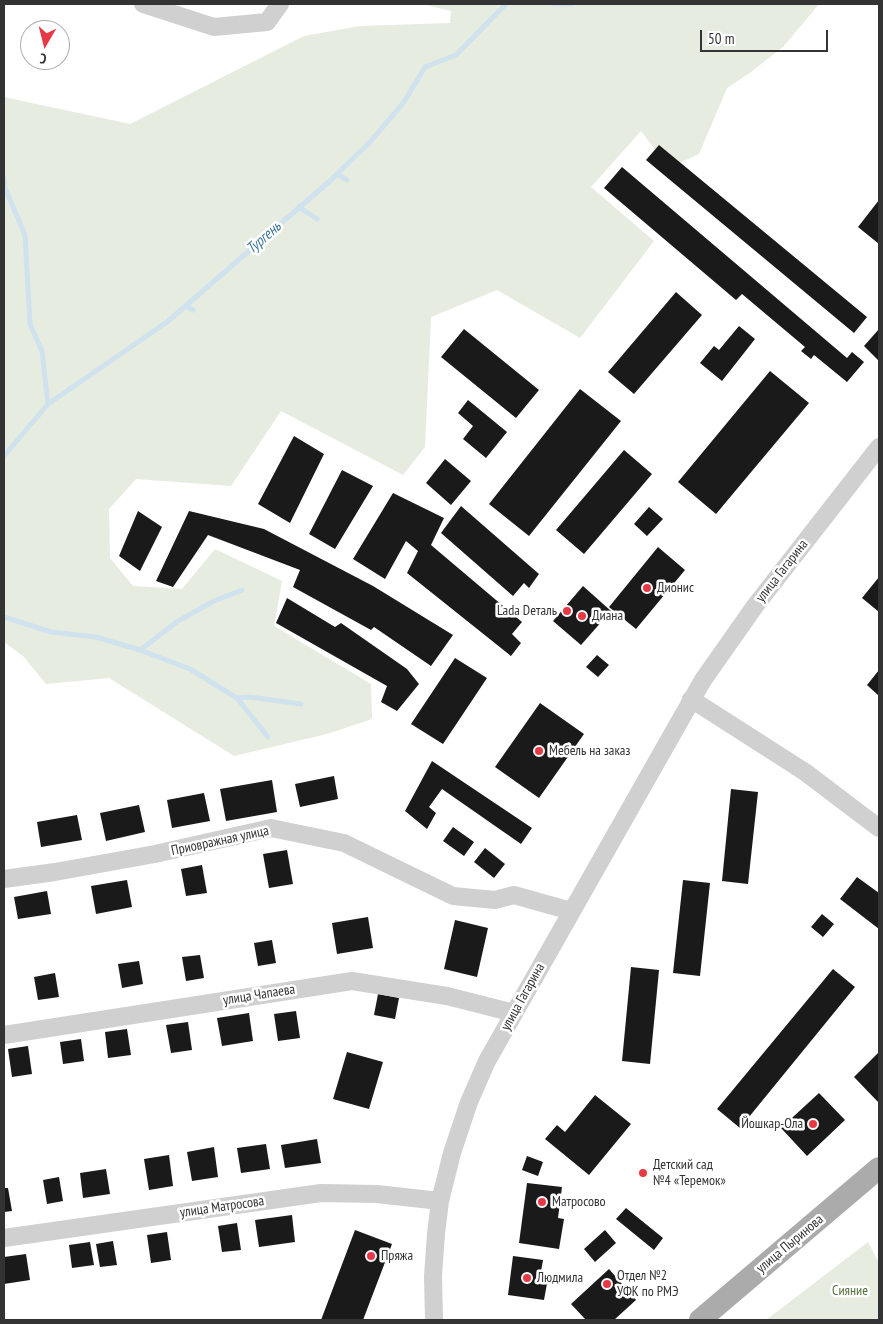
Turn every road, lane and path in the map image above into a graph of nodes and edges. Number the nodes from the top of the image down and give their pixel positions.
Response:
1 (143, 4) edge
2 (280, 4) edge
3 (879, 447) edge
4 (691, 699) junction
5 (879, 828) edge
6 (4, 879) edge
7 (571, 912) junction
8 (514, 1013) junction
9 (4, 1035) edge
10 (879, 1168) edge
11 (440, 1201) junction
12 (4, 1238) edge
13 (434, 1320) edge
14 (700, 1320) edge

1 - 2 street
3 - 4 street, улица Гагарина
4 - 5 street
4 - 7 street, улица Гагарина
6 - 7 street, Приовражная улица
7 - 8 street, улица Гагарина
8 - 9 street, улица Чапаева
8 - 11 street, улица Гагарина
10 - 14 main road, улица Пыринова
11 - 12 street, улица Матросова
11 - 13 street, улица Гагарина

